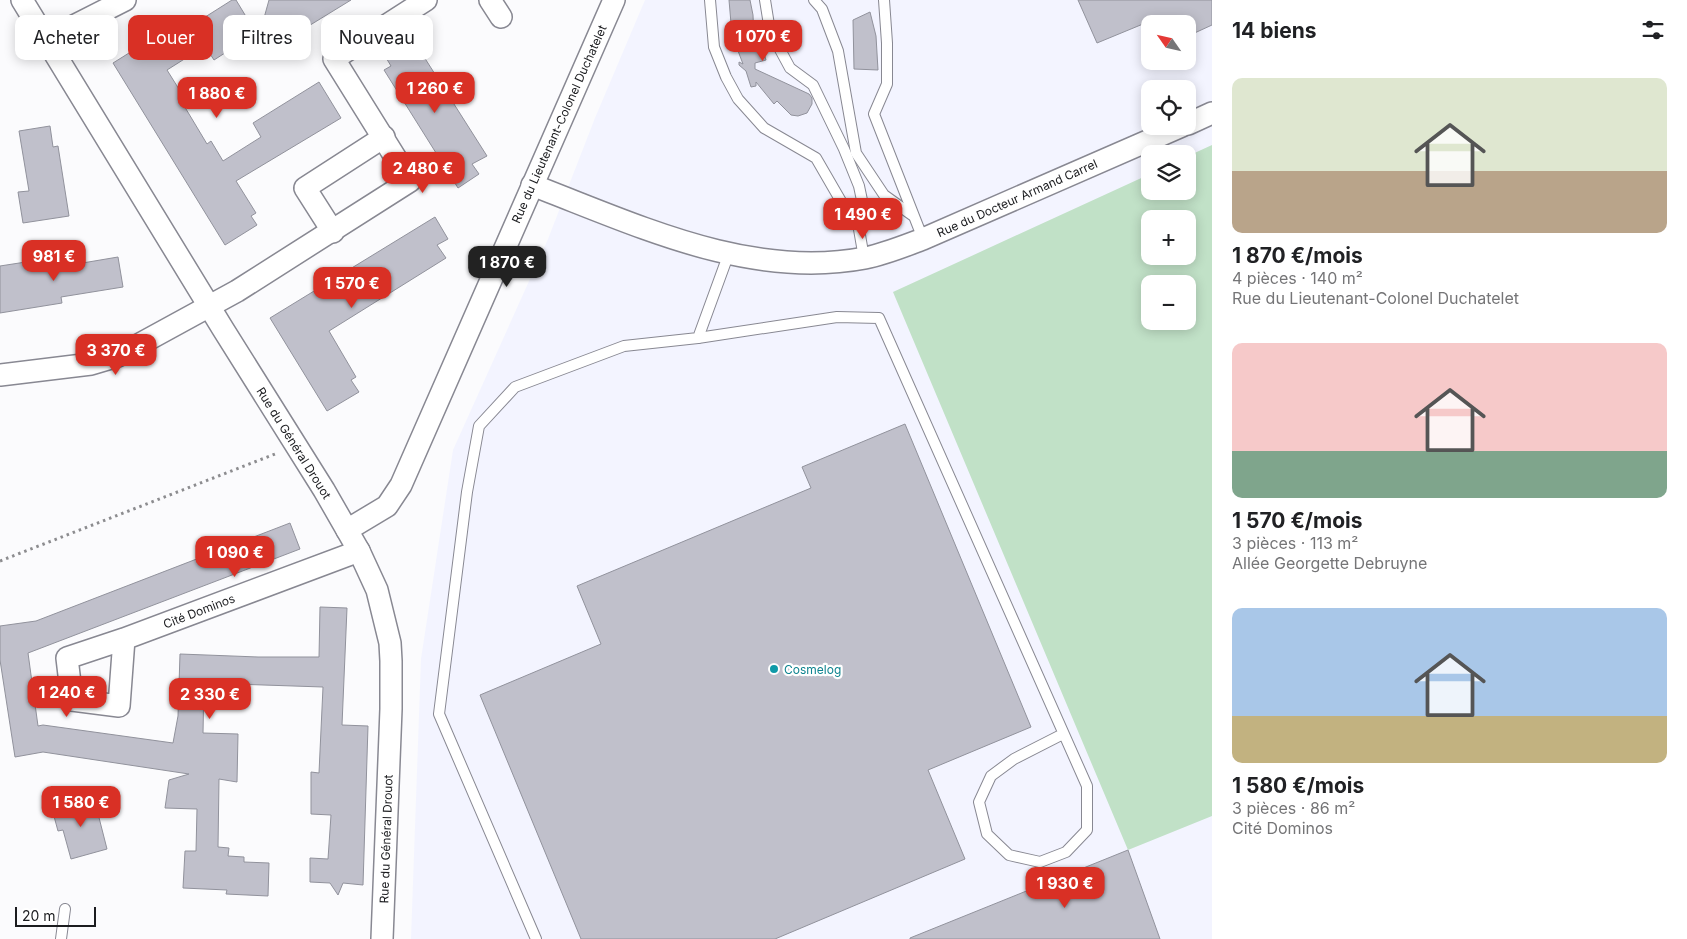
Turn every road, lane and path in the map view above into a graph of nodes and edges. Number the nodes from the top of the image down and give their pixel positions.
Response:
1 (22, 0) edge
2 (125, 0) edge
3 (426, 0) edge
4 (614, 0) edge
5 (710, 0) edge
6 (765, 0) edge
7 (814, 0) edge
8 (884, 0) edge
9 (31, 15) edge
10 (95, 15) edge
11 (58, 60) edge
12 (1212, 113) edge
13 (1196, 120) edge
14 (1161, 135) edge
15 (384, 137) junction
16 (532, 185) junction
17 (913, 216) junction
18 (857, 218) junction
19 (333, 232) junction
20 (923, 239) junction
21 (729, 253) junction
22 (864, 258) junction
23 (210, 307) junction
24 (698, 338) junction
25 (0, 375) edge
26 (296, 446) junction
27 (347, 530) junction
28 (359, 551) junction
29 (0, 561) edge
30 (124, 639) dead end
31 (1063, 734) junction
32 (66, 909) dead end
33 (61, 939) edge
34 (382, 939) edge
35 (536, 939) edge

1 - 9 street, Rue du Général Drouot
2 - 10 street
3 - 15 street
4 - 16 street, Rue du Lieutenant-Colonel Duchatelet
5 - 18 lane
6 - 18 lane
7 - 17 lane
8 - 17 lane
11 - 23 street, Rue du Général Drouot
12 - 13 street
14 - 20 street, Rue du Docteur Armand Carrel
15 - 19 street
15 - 19 street
16 - 21 street, Rue du Docteur Armand Carrel
16 - 27 street, Rue du Lieutenant-Colonel Duchatelet
17 - 20 lane
18 - 22 lane
19 - 23 street
20 - 22 street, Rue du Docteur Armand Carrel
21 - 22 street, Rue du Docteur Armand Carrel
21 - 24 lane
23 - 25 street
23 - 26 street, Rue du Général Drouot
24 - 31 lane
24 - 35 lane
26 - 27 street, Rue du Général Drouot
26 - 29 path
27 - 28 street, Rue du Général Drouot
28 - 30 street, Cité Dominos
28 - 34 street, Rue du Général Drouot
31 - 31 lane
32 - 33 lane

